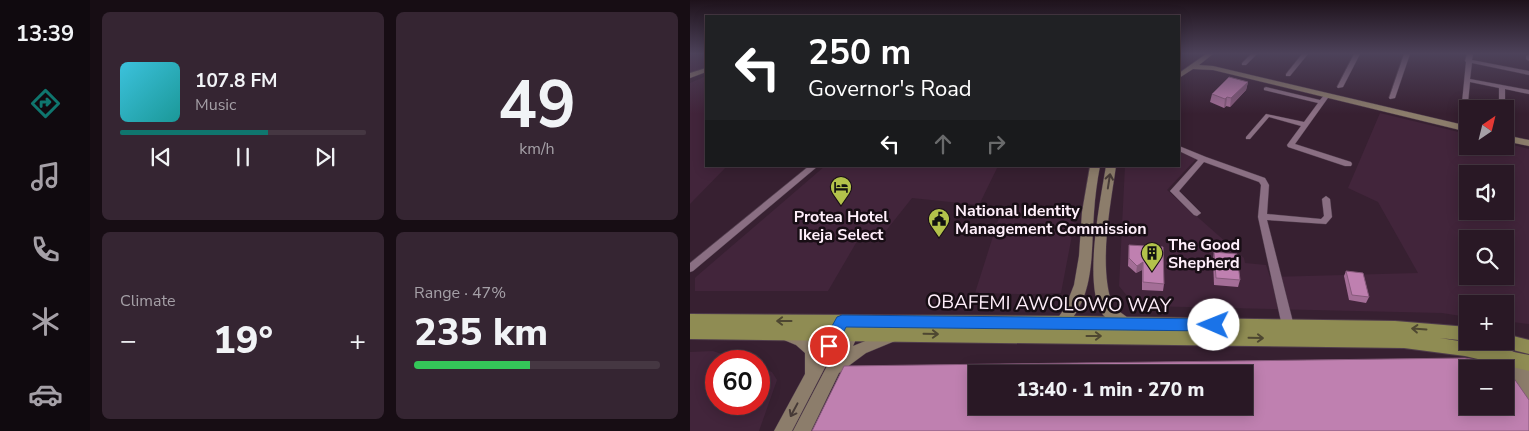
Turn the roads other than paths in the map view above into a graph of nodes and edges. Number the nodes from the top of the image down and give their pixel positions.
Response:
1 (1239, 74) edge
2 (1255, 74) edge
3 (1347, 74) edge
4 (1400, 74) edge
5 (1468, 74) edge
6 (1468, 80) junction
7 (1502, 86) junction
8 (1340, 87) dead end
9 (1266, 89) dead end
10 (1529, 92) edge
11 (1327, 95) junction
12 (1392, 98) dead end
13 (1467, 100) edge
14 (1502, 100) edge
15 (1321, 102) junction
16 (1400, 110) junction
17 (1459, 123) edge
18 (1306, 125) junction
19 (1514, 134) edge
20 (1248, 138) dead end
21 (1529, 138) edge
22 (1514, 140) edge
23 (1529, 143) edge
24 (1180, 148) edge
25 (1203, 159) junction
26 (1348, 164) dead end
27 (813, 167) edge
28 (1095, 167) edge
29 (1111, 167) edge
30 (1326, 199) dead end
31 (1197, 213) dead end
32 (1262, 217) junction
33 (1084, 260) junction
34 (1102, 260) junction
35 (690, 268) edge
36 (690, 321) edge
37 (1061, 323) junction
38 (1126, 324) junction
39 (1288, 326) junction
40 (847, 327) junction
41 (690, 332) edge
42 (778, 333) junction
43 (900, 334) junction
44 (1459, 334) edge
45 (1404, 341) junction
46 (1529, 347) edge
47 (1459, 348) edge
48 (1514, 348) edge
49 (1508, 350) edge
50 (1509, 350) edge
51 (1511, 350) edge
52 (1471, 360) edge
53 (1529, 363) edge
54 (829, 376) junction
55 (1529, 380) edge
56 (1514, 386) edge
57 (807, 387) junction
58 (1529, 397) edge
59 (1529, 402) edge
60 (783, 431) edge
61 (802, 431) edge

1 - 11 street
2 - 16 street
3 - 8 street
4 - 12 street
5 - 6 street
6 - 7 street
6 - 13 street
7 - 10 street
7 - 14 street
9 - 15 street
11 - 15 street
11 - 16 street
15 - 18 street
16 - 17 street
18 - 20 street
18 - 26 street
19 - 21 street
22 - 23 street
24 - 25 street
25 - 31 street
25 - 32 street
27 - 35 street
28 - 33 street
34 -> 29 street
30 - 32 street
32 - 39 street
33 - 34 street
33 - 37 street
34 - 38 street
40 -> 36 main road, OBAFEMI AWOLOWO WAY
37 - 38 main road, OBAFEMI AWOLOWO WAY
37 - 40 main road, OBAFEMI AWOLOWO WAY
38 - 39 main road, OBAFEMI AWOLOWO WAY
44 -> 39 main road, OBAFEMI AWOLOWO WAY
40 - 42 main road, OBAFEMI AWOLOWO WAY
40 - 43 main road, OBAFEMI AWOLOWO WAY
40 - 54 street
40 - 57 street
41 - 42 main road, OBAFEMI AWOLOWO WAY
42 - 57 street
43 -> 45 main road, OBAFEMI AWOLOWO WAY
43 - 54 street
45 - 47 main road, OBAFEMI AWOLOWO WAY
45 - 52 main road
46 - 48 main road, OBAFEMI AWOLOWO WAY
49 - 58 street
50 - 55 street
51 - 53 main road, OBAFEMI AWOLOWO WAY
54 - 61 street
56 - 59 main road
57 -> 60 street

